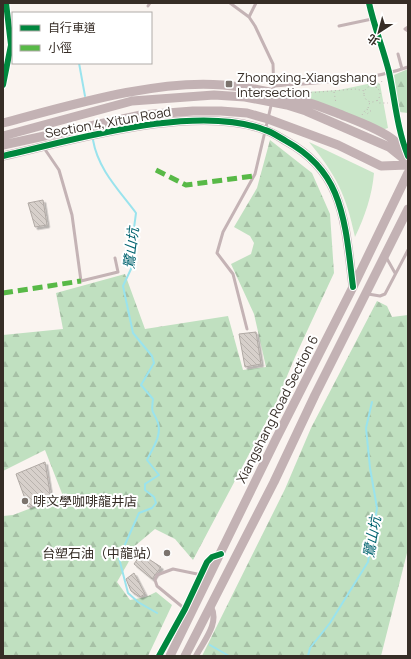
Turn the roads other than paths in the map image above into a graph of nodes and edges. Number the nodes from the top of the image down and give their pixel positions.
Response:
1 (6, 3) edge
2 (230, 3) edge
3 (256, 3) edge
4 (369, 3) edge
5 (249, 17) junction
6 (372, 19) junction
7 (339, 26) dead end
8 (408, 27) edge
9 (408, 31) edge
10 (398, 54) dead end
11 (408, 67) edge
12 (402, 69) junction
13 (389, 74) junction
14 (3, 85) edge
15 (274, 94) junction
16 (268, 119) junction
17 (3, 122) edge
18 (265, 130) junction
19 (3, 136) edge
20 (3, 145) edge
21 (43, 147) junction
22 (3, 156) edge
23 (311, 156) junction
24 (408, 156) edge
25 (408, 161) edge
26 (408, 166) edge
27 (408, 173) edge
28 (408, 209) edge
29 (408, 250) edge
30 (386, 253) junction
31 (115, 258) dead end
32 (395, 273) junction
33 (353, 287) junction
34 (366, 294) junction
35 (247, 329) dead end
36 (220, 554) junction
37 (202, 574) junction
38 (211, 607) junction
39 (185, 609) junction
40 (159, 656) edge
41 (170, 656) edge
42 (185, 656) edge
43 (196, 656) edge

1 - 14 street
2 - 5 lane
3 - 5 lane
4 - 6 street
5 - 15 lane
6 - 7 lane
6 - 13 street
8 - 9 lane
10 - 12 lane
11 - 12 lane
12 - 13 lane
13 - 15 lane
13 - 24 street
15 - 16 lane
15 - 17 street, Section 4, Xitun Road
15 - 19 street, Section 4, Xitun Road
15 - 25 street, Section 4, Xitun Road
16 - 18 lane
16 - 20 street, Section 4, Xitun Road
16 - 23 street
16 - 26 street, Section 4, Xitun Road
18 - 21 street, Section 4, Xitun Road
18 - 23 street, Section 4, Xitun Road
18 - 35 lane
21 - 22 street, Section 4, Xitun Road
21 - 31 lane
23 - 33 street, Section 4, Xitun Road
27 - 33 street, Xiangshang Road Section 6
28 - 30 street, Xiangshang Road Section 6
29 - 32 lane
30 - 32 lane
30 - 34 street, Xiangshang Road Section 6
32 - 34 lane
33 - 36 street, Xiangshang Road Section 6
34 - 38 street, Xiangshang Road Section 6
36 - 37 street
36 - 41 street, Xiangshang Road Section 6
37 - 39 street
37 - 39 lane
38 - 42 street, Xiangshang Road Section 6
38 - 43 street
39 - 40 street

